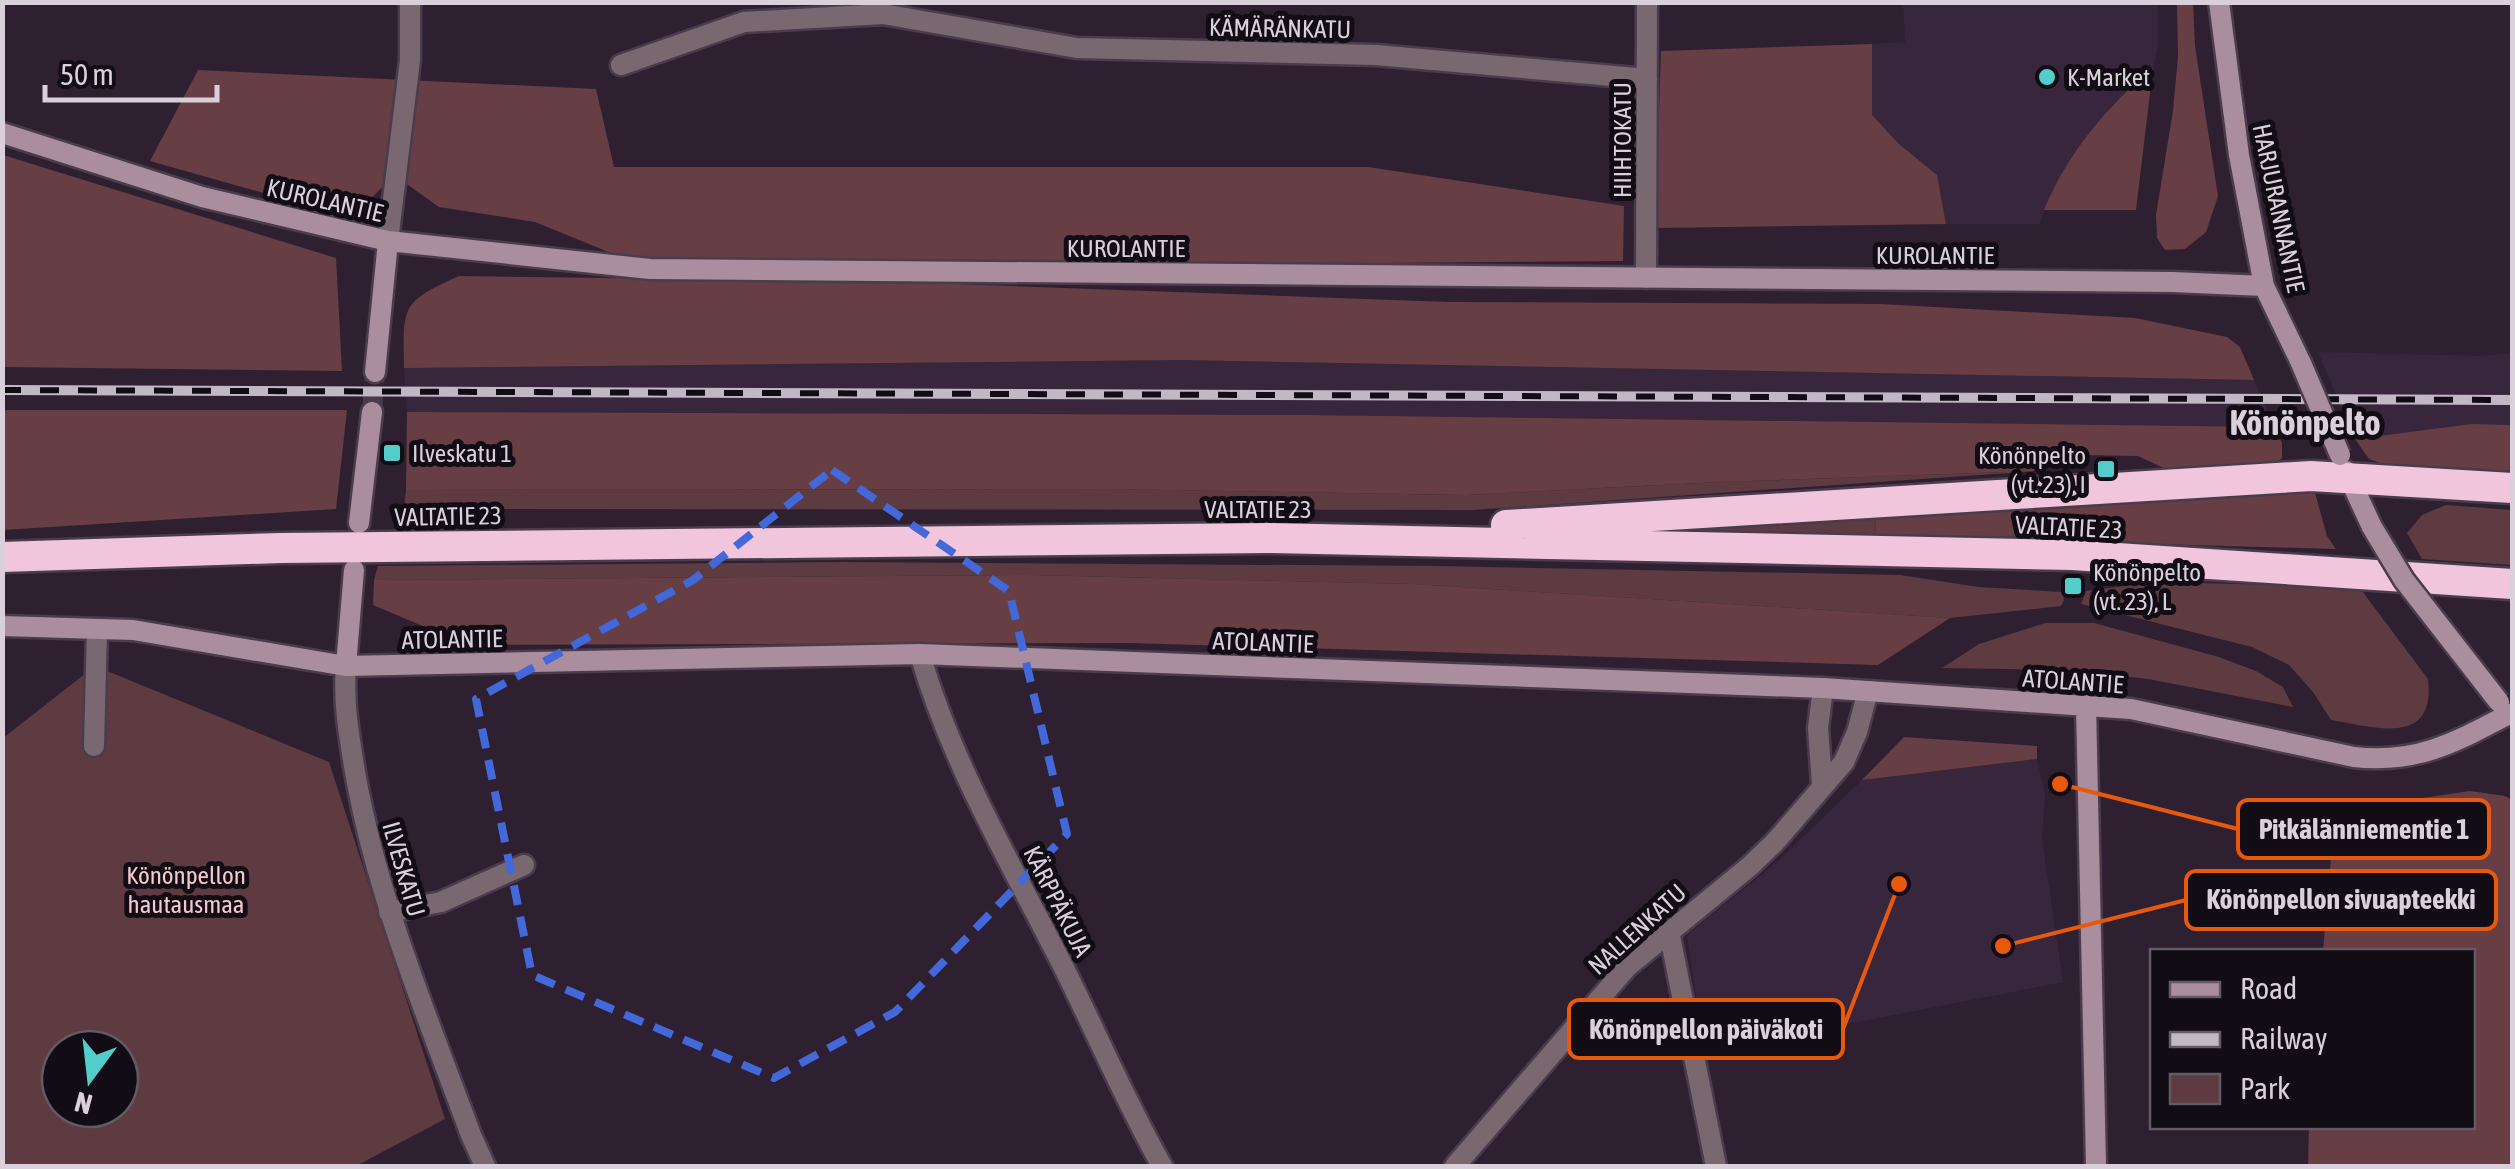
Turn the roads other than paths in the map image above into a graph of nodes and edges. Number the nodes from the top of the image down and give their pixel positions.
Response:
1 (410, 2) edge
2 (1647, 2) edge
3 (2219, 2) edge
4 (621, 65) dead end
5 (1646, 79) junction
6 (2, 134) edge
7 (388, 240) junction
8 (1646, 278) junction
9 (2264, 286) junction
10 (375, 372) tunnel mouth
11 (372, 412) tunnel mouth
12 (2344, 466) junction
13 (2512, 488) edge
14 (359, 523) dead end
15 (1269, 538) junction
16 (2, 557) edge
17 (354, 570) dead end
18 (2512, 584) edge
19 (2, 626) edge
20 (97, 629) junction
21 (920, 654) junction
22 (346, 666) junction
23 (1823, 688) junction
24 (1868, 691) junction
25 (2086, 705) junction
26 (2507, 711) edge
27 (94, 746) dead end
28 (1822, 784) junction
29 (524, 865) dead end
30 (389, 912) junction
31 (1669, 931) junction
32 (486, 1166) edge
33 (1162, 1166) edge
34 (1456, 1166) edge
35 (1716, 1166) edge
36 (2096, 1166) edge

1 - 7 street
2 - 5 street, HIIHTOKATU
3 - 9 street, HARJURANNANTIE
4 - 5 street, KÄMÄRÄNKATU
5 - 8 street, HIIHTOKATU
6 - 7 street, KUROLANTIE
7 - 8 street, KUROLANTIE
7 - 10 street
8 - 9 street, KUROLANTIE
9 - 12 street, HARJURANNANTIE, bridge
11 - 14 street
12 - 13 highway
12 - 15 highway
12 - 26 street, HARJURANNANTIE, bridge
15 - 16 highway, VALTATIE 23
15 - 18 highway, VALTATIE 23
17 - 22 street, ILVESKATU
19 - 20 street, ATOLANTIE
20 - 22 street, ATOLANTIE
20 - 27 street
21 - 22 street, ATOLANTIE
21 - 23 street, ATOLANTIE
21 - 33 street, KÄRPPÄKUJA
22 - 30 street, ILVESKATU
23 - 24 street, ATOLANTIE
23 - 28 street
24 - 25 street, ATOLANTIE
24 - 28 street, NALLENKATU
25 - 26 street, ATOLANTIE
25 - 36 street
28 - 31 street, NALLENKATU
29 - 30 street
30 - 32 street, ILVESKATU
31 - 34 street, NALLENKATU
31 - 35 street

